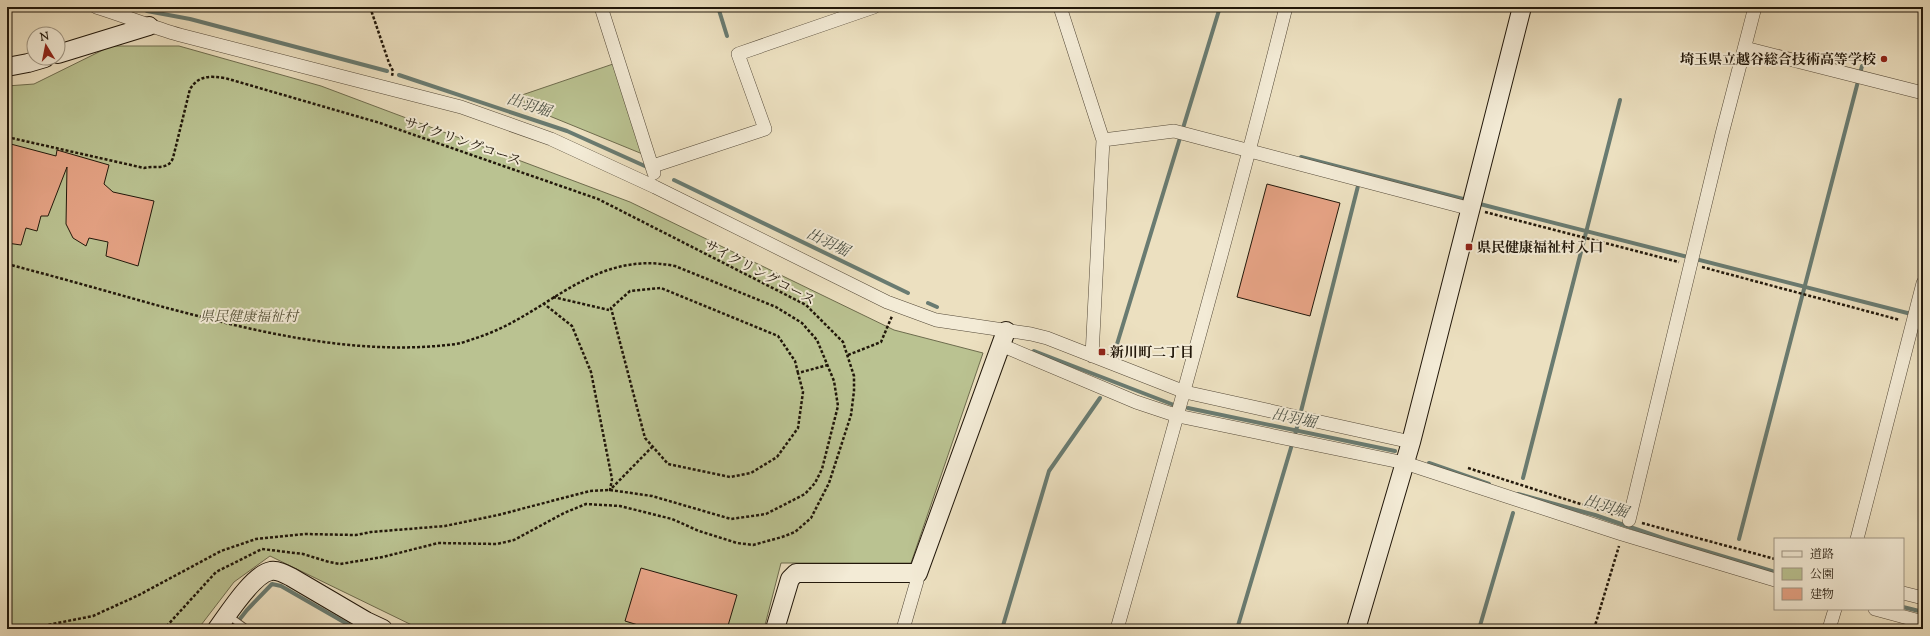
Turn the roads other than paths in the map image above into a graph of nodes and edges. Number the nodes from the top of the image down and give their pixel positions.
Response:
1 (96, 7) edge
2 (601, 7) edge
3 (874, 7) edge
4 (1060, 7) edge
5 (1286, 7) edge
6 (1522, 7) edge
7 (1755, 7) edge
8 (149, 26) junction
9 (1744, 48) junction
10 (66, 52) edge
11 (26, 62) edge
12 (7, 67) edge
13 (1923, 93) edge
14 (1103, 140) junction
15 (1250, 150) junction
16 (653, 166) junction
17 (655, 187) junction
18 (1470, 209) junction
19 (1923, 283) edge
20 (1918, 320) edge
21 (1003, 338) junction
22 (1092, 356) junction
23 (1185, 392) junction
24 (1178, 416) junction
25 (1411, 442) junction
26 (1405, 463) junction
27 (1629, 520) road end
28 (1857, 538) edge
29 (918, 573) junction
30 (1774, 580) edge
31 (1904, 593) edge
32 (1923, 598) edge
33 (1835, 610) edge
34 (1878, 610) edge
35 (222, 622) edge
36 (1923, 622) edge
37 (247, 629) edge
38 (383, 629) edge
39 (775, 629) edge
40 (903, 629) edge
41 (1117, 629) edge
42 (1356, 629) edge
43 (1830, 629) edge

1 - 8 street
2 - 16 street
3 - 16 street
4 - 14 street
5 - 15 street
6 - 18 street
7 - 9 street
8 - 10 street
8 - 17 street
9 - 13 street
9 - 27 street
11 - 12 street
14 - 15 street
14 - 22 street
15 - 18 street
15 - 23 street
16 - 17 street
17 - 21 street
18 - 25 street
19 - 20 street
20 - 28 street
21 - 22 street
21 - 24 street
21 - 29 street
22 - 23 street
23 - 24 street
23 - 25 street
24 - 26 street
24 - 41 street
25 - 26 street
26 - 30 street
26 - 42 street
29 - 39 street
29 - 40 street
31 - 32 street
33 - 43 street
34 - 36 street
35 - 37 lane
35 - 38 street

